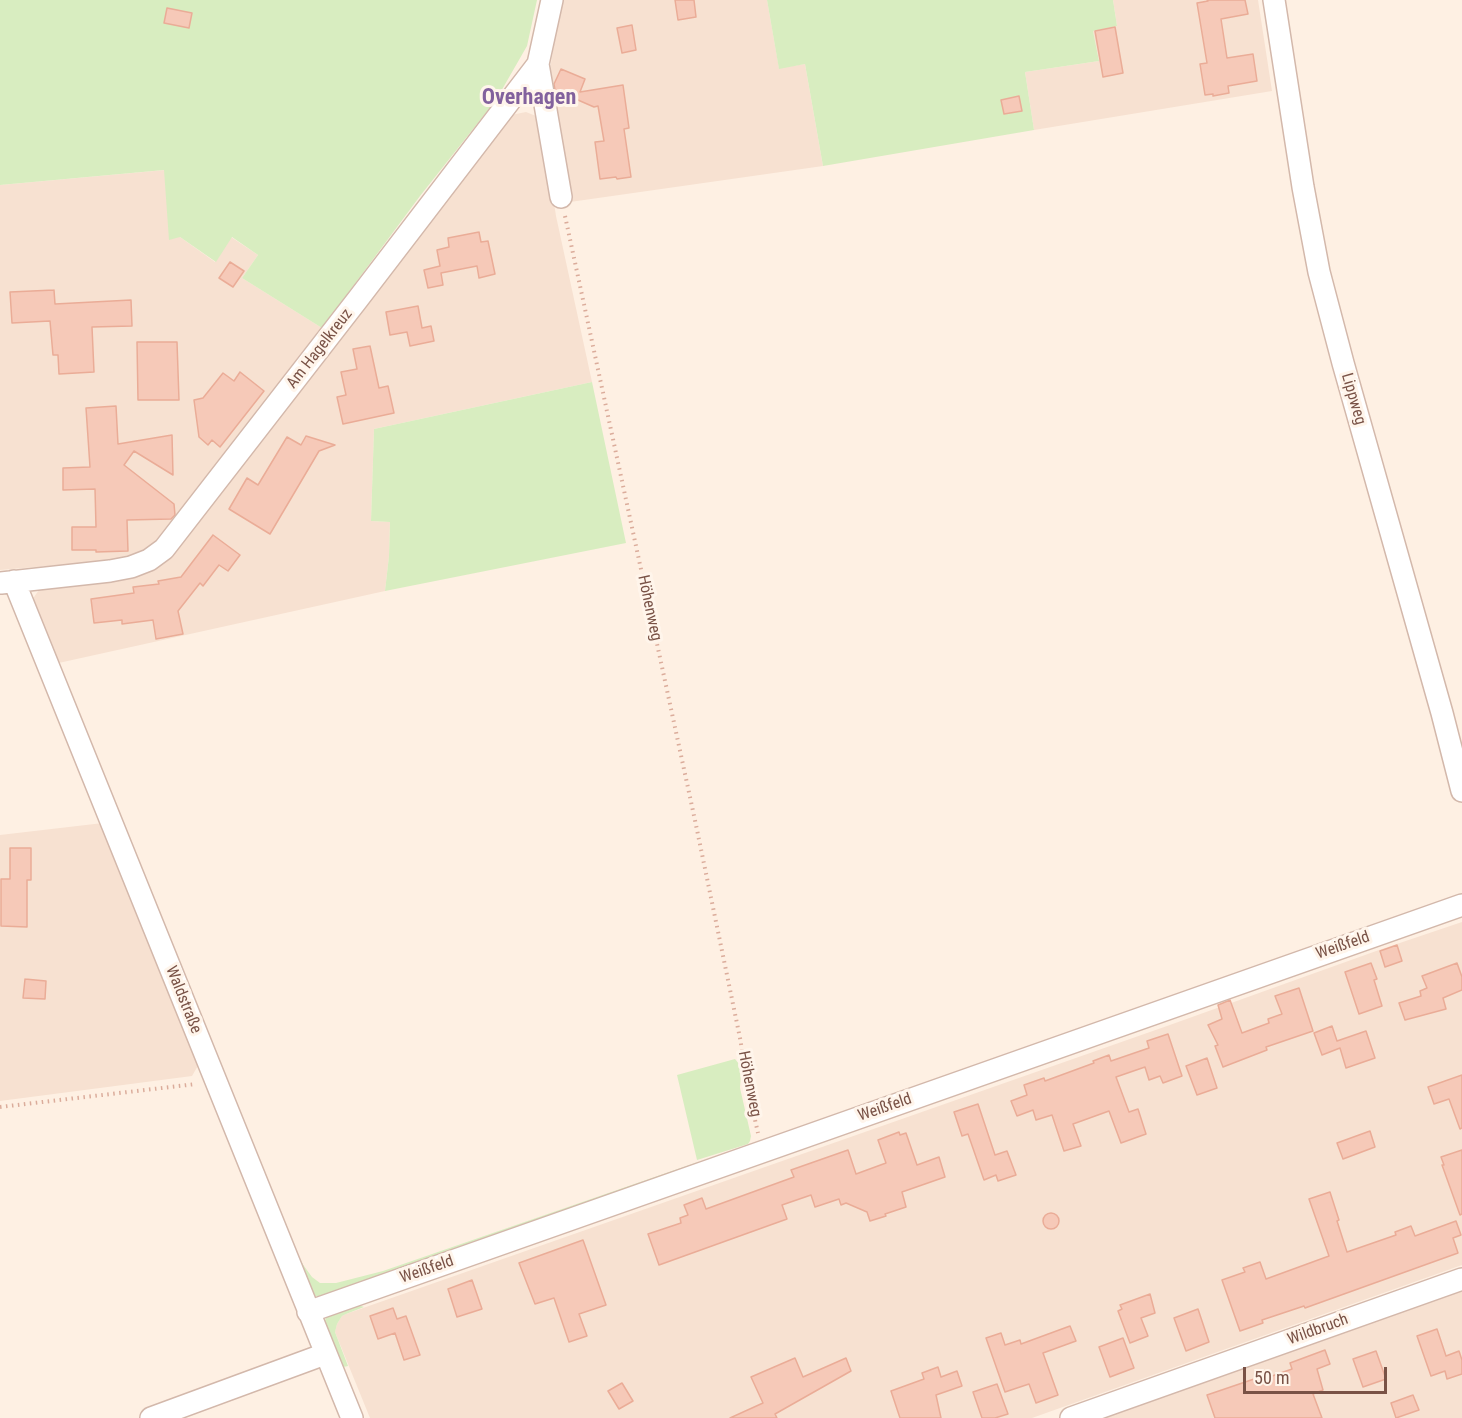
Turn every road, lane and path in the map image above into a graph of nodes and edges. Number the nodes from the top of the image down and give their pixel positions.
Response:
1 (552, 0) edge
2 (1274, 0) edge
3 (538, 64) junction
4 (561, 197) joint
5 (7, 582) edge
6 (1462, 790) edge
7 (1462, 905) edge
8 (214, 1078) junction
9 (0, 1107) edge
10 (763, 1152) junction
11 (1462, 1279) edge
12 (308, 1312) junction
13 (325, 1354) junction
14 (151, 1418) edge
15 (352, 1418) edge
16 (1071, 1418) edge

1 - 3 street, Am Hagelkreuz
2 - 6 street, Lippweg
3 - 4 street
3 - 5 street, Am Hagelkreuz
4 - 10 path, Höhenweg
5 - 8 street, Waldstraße
7 - 10 street, Weißfeld
8 - 9 path
8 - 12 street, Waldstraße
10 - 12 street, Weißfeld
11 - 16 street, Wildbruch
12 - 13 street, Waldstraße
13 - 14 street
13 - 15 street, Waldstraße

